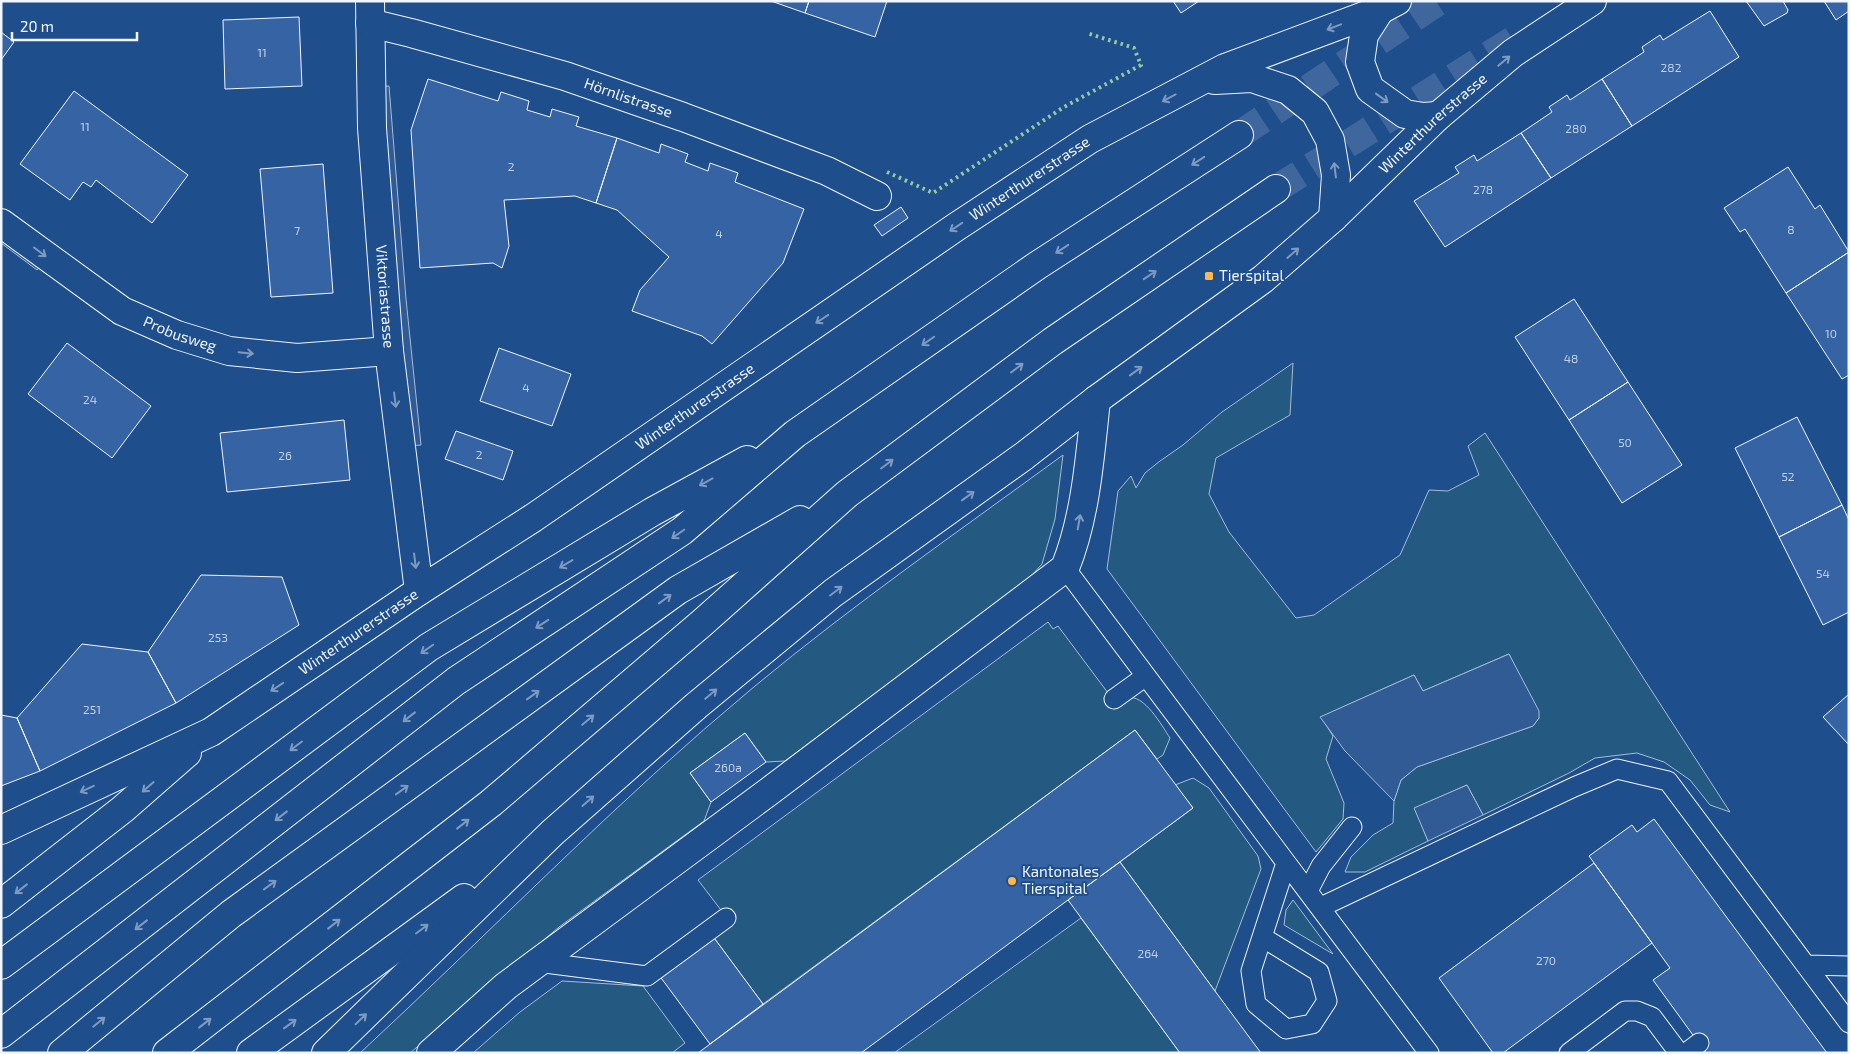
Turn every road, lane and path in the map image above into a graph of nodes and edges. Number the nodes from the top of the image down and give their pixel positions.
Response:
1 (1592, 1) edge
2 (1388, 6) edge
3 (370, 12) edge
4 (1201, 80) junction
5 (1438, 116) junction
6 (1239, 135) tunnel mouth
7 (1276, 189) tunnel mouth
8 (877, 196) dead end
9 (1332, 218) junction
10 (1, 223) edge
11 (389, 352) junction
12 (1096, 400) junction
13 (795, 434) junction
14 (847, 494) junction
15 (1065, 568) junction
16 (419, 591) junction
17 (1146, 676) junction
18 (1114, 699) dead end
19 (211, 732) junction
20 (1352, 827) dead end
21 (1, 830) edge
22 (552, 833) junction
23 (1286, 863) junction
24 (1308, 891) junction
25 (1, 904) edge
26 (1321, 907) junction
27 (726, 918) dead end
28 (1262, 937) junction
29 (537, 962) junction
30 (1, 965) edge
31 (1807, 965) junction
32 (1849, 966) edge
33 (1849, 1023) edge
34 (1, 1034) edge
35 (62, 1053) edge
36 (167, 1053) edge
37 (251, 1053) edge
38 (326, 1053) edge
39 (431, 1053) edge
40 (1429, 1053) edge
41 (1569, 1053) edge
42 (1679, 1053) edge

5 -> 1 main road, Winterthurerstrasse
2 -> 4 main road, Winterthurerstrasse
2 -> 5 main road
3 - 8 main road, Hörnlistrasse
3 - 11 main road, Viktoriastrasse
9 -> 4 main road
4 -> 16 main road, Winterthurerstrasse
5 - 9 main road, Winterthurerstrasse
6 -> 13 main road
14 -> 7 main road
12 -> 9 main road, Winterthurerstrasse
10 -> 11 main road, Probusweg
11 -> 16 main road, Viktoriastrasse
15 -> 12 main road
22 -> 12 main road, Winterthurerstrasse
13 -> 30 main road
13 -> 34 main road
35 -> 14 main road
36 -> 14 main road
15 - 17 lane
15 - 29 main road
16 -> 19 main road, Winterthurerstrasse
17 - 18 lane
17 - 23 lane
19 -> 21 main road, Winterthurerstrasse
19 -> 25 main road
20 - 24 lane
37 -> 22 main road
38 -> 22 main road
23 - 24 lane
23 - 28 lane
24 - 26 lane
26 - 31 lane
26 - 40 lane
27 - 29 lane
28 - 28 lane
29 - 39 main road
31 - 32 lane
31 - 33 lane
41 - 42 lane

